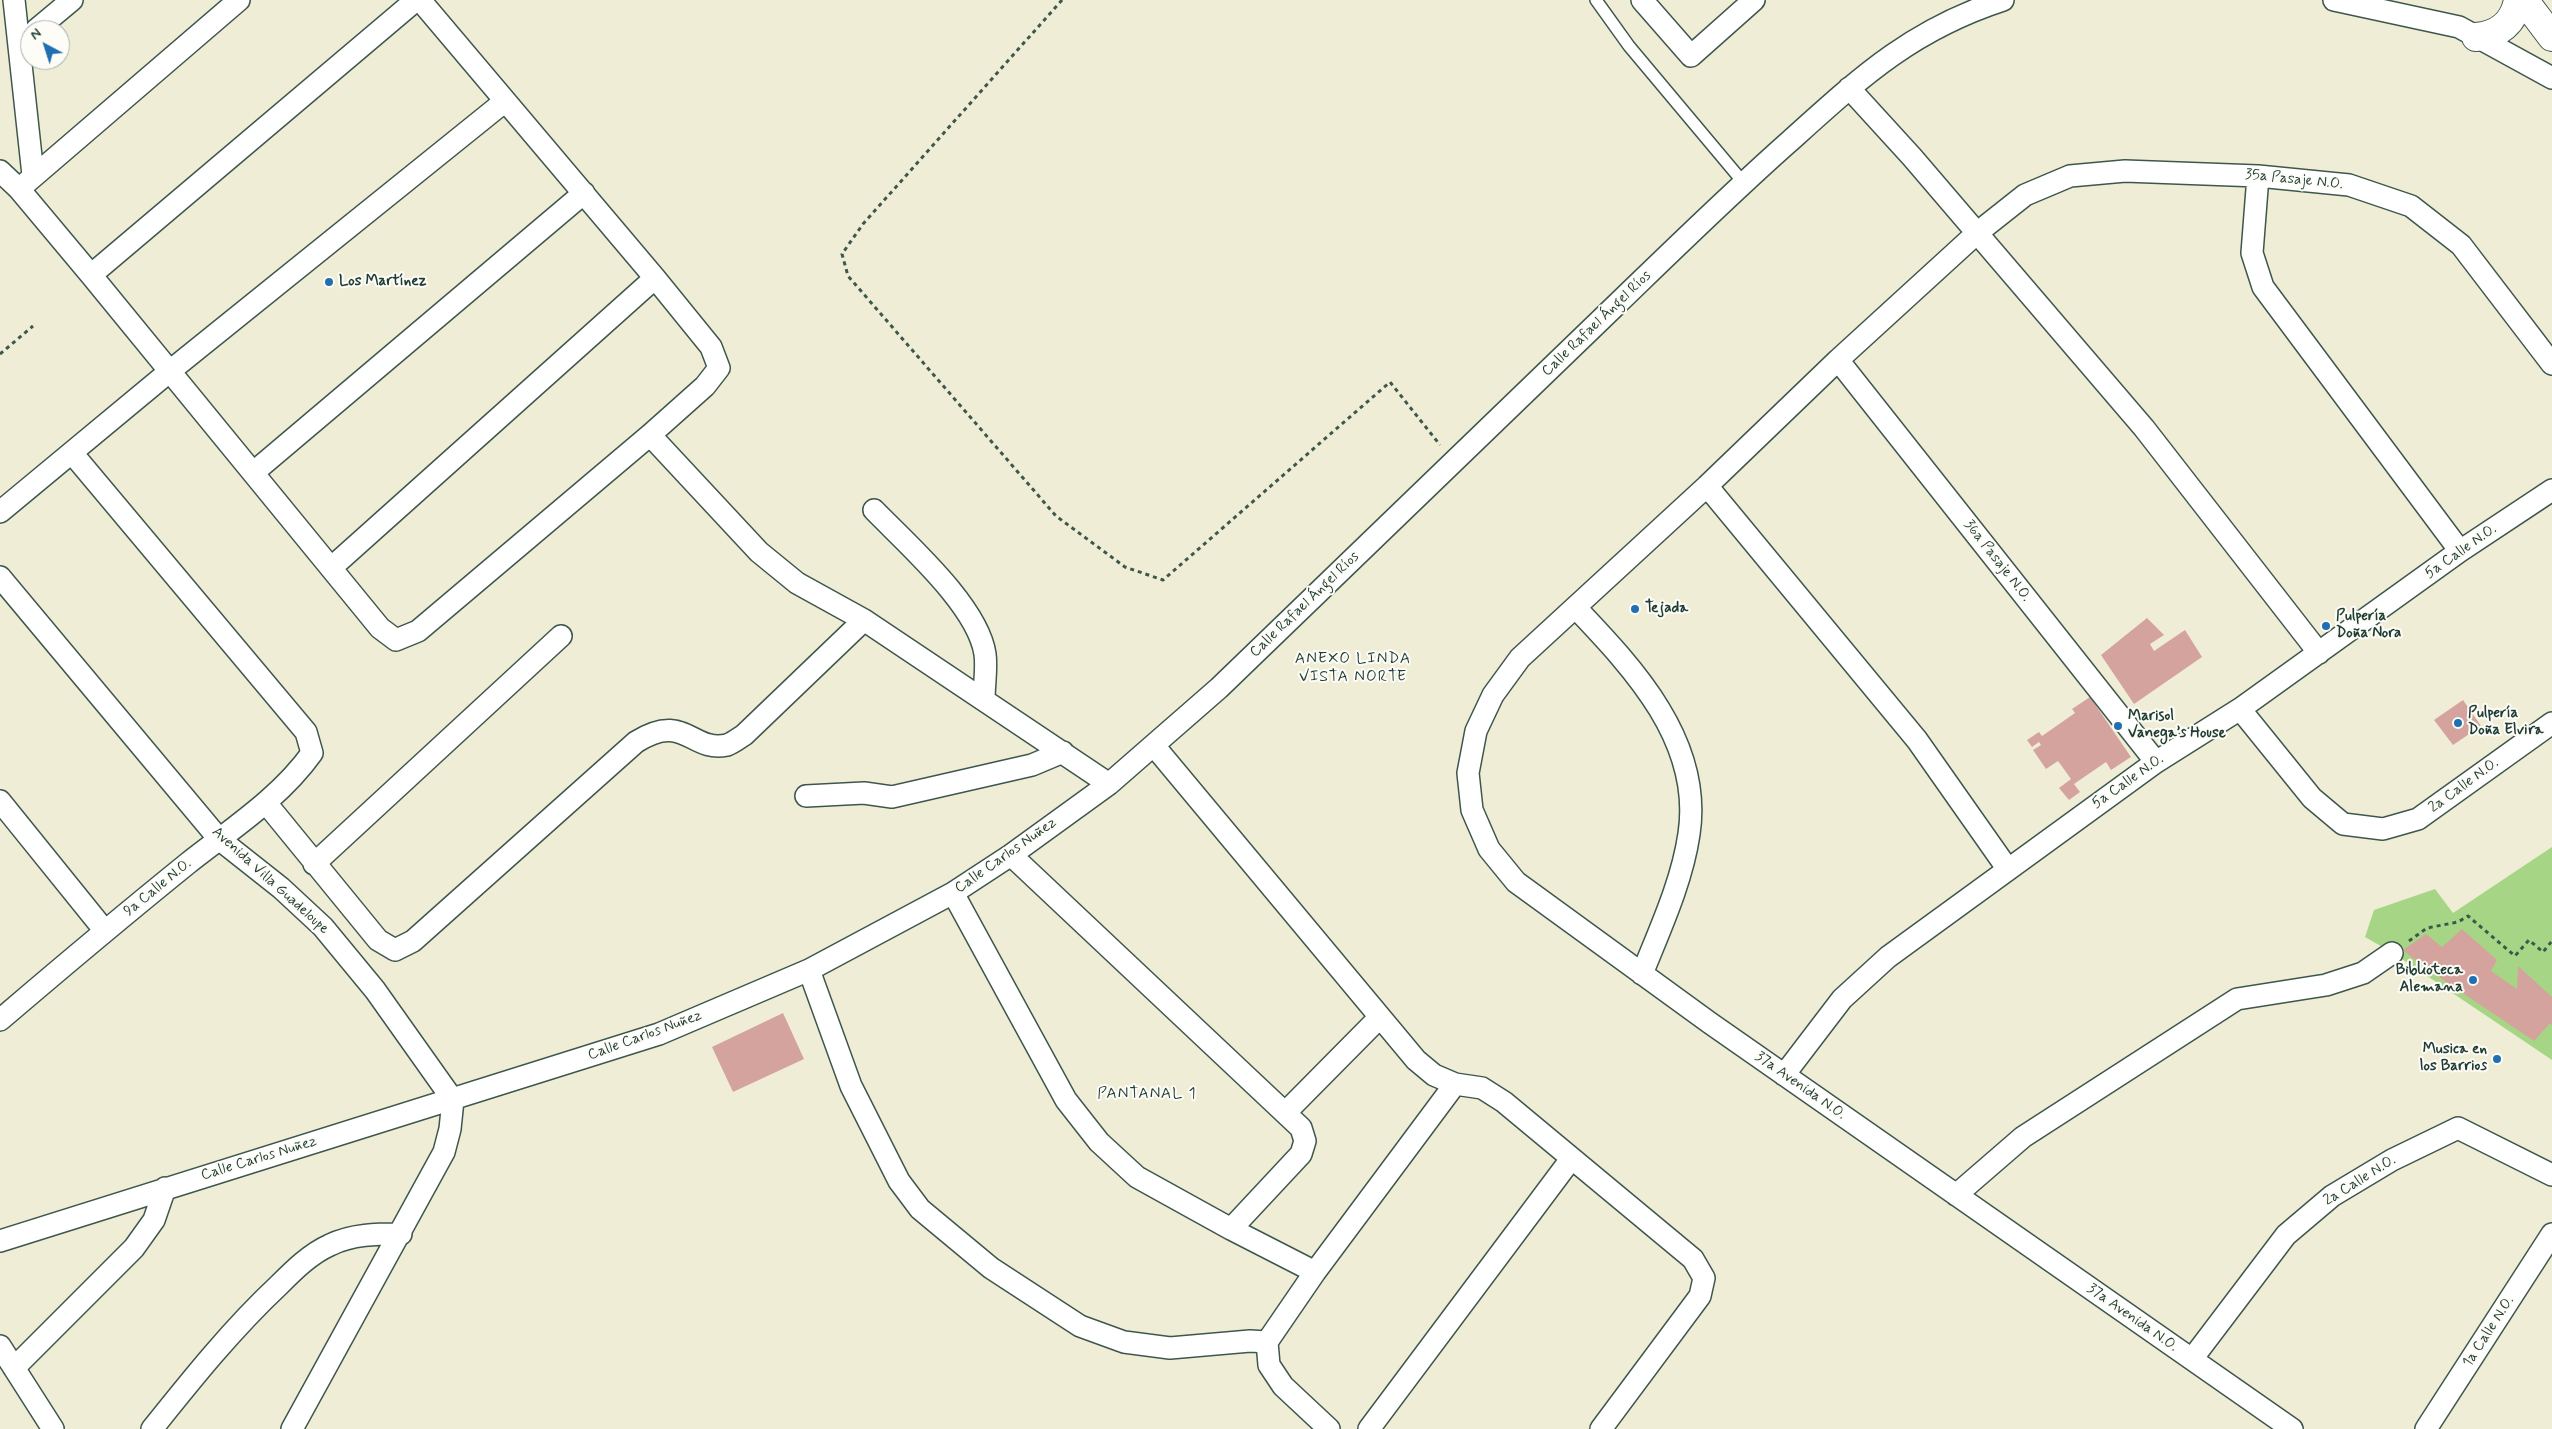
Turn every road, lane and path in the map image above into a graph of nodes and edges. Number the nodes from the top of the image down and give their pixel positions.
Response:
1 (14, 0) edge
2 (72, 0) edge
3 (239, 0) edge
4 (416, 0) edge
5 (420, 0) edge
6 (1062, 0) edge
7 (1596, 0) edge
8 (1642, 0) edge
9 (1754, 0) edge
10 (2003, 0) edge
11 (2334, 0) edge
12 (2518, 0) edge
13 (2524, 0) edge
14 (48, 20) edge
15 (20, 22) edge
16 (2476, 36) junction
17 (2552, 37) edge
18 (25, 70) edge
19 (2552, 78) edge
20 (1849, 88) junction
21 (504, 102) junction
22 (0, 171) edge
23 (2258, 176) junction
24 (26, 182) junction
25 (1744, 182) junction
26 (584, 193) junction
27 (1977, 233) junction
28 (91, 275) junction
29 (655, 278) junction
30 (33, 326) dead end
31 (0, 354) edge
32 (1838, 360) junction
33 (2552, 364) edge
34 (170, 372) junction
35 (650, 435) junction
36 (72, 453) junction
37 (1453, 462) junction
38 (254, 472) junction
39 (1707, 486) junction
40 (2552, 490) edge
41 (874, 510) dead end
42 (0, 512) edge
43 (2460, 551) junction
44 (331, 568) junction
45 (0, 577) edge
46 (1576, 608) junction
47 (864, 620) junction
48 (561, 636) dead end
49 (2319, 652) junction
50 (1220, 688) joint
51 (984, 700) junction
52 (2240, 708) junction
53 (2552, 723) edge
54 (1155, 747) junction
55 (1062, 752) junction
56 (2156, 762) junction
57 (1109, 784) junction
58 (806, 796) dead end
59 (0, 801) edge
60 (266, 803) junction
61 (219, 839) junction
62 (1011, 855) junction
63 (314, 864) junction
64 (2007, 868) junction
65 (953, 894) junction
66 (2427, 928) dead end
67 (105, 931) junction
68 (2552, 941) edge
69 (2392, 953) dead end
70 (808, 970) junction
71 (1642, 974) junction
72 (2, 1014) edge
73 (1380, 1017) junction
74 (1784, 1075) junction
75 (1455, 1084) junction
76 (453, 1100) junction
77 (1286, 1112) junction
78 (1571, 1159) junction
79 (2552, 1176) edge
80 (164, 1188) junction
81 (1956, 1194) junction
82 (1231, 1229) junction
83 (401, 1234) junction
84 (2552, 1234) edge
85 (0, 1241) edge
86 (1315, 1272) junction
87 (1266, 1342) junction
88 (0, 1346) edge
89 (2192, 1359) junction
90 (14, 1368) junction
91 (53, 1429) edge
92 (152, 1429) edge
93 (292, 1429) edge
94 (1329, 1429) edge
95 (1370, 1429) edge
96 (1601, 1429) edge
97 (2292, 1429) edge
98 (2426, 1429) edge

1 - 15 street
2 - 14 street
3 - 24 street
4 - 28 street
5 - 21 street
6 - 37 path
7 - 25 lane
8 - 9 street
10 - 20 street, Calle Rafael Ángel Ríos
11 - 16 street
12 - 16 main road
13 - 17 main road
16 - 19 street
18 - 24 street
20 - 25 street, Calle Rafael Ángel Ríos
20 - 27 street
21 - 26 street
21 - 34 street
22 - 24 street
23 - 27 street, 35a Pasaje N.O.
23 - 33 street, 35a Pasaje N.O.
23 - 43 street
24 - 28 street
25 - 37 street, Calle Rafael Ángel Ríos
26 - 29 street
26 - 38 street
27 - 32 street, 35a Pasaje N.O.
27 - 49 street
28 - 34 street
29 - 35 street
29 - 44 street
30 - 31 path
32 - 39 street, 35a Pasaje N.O.
32 - 56 street, 36a Pasaje N.O.
34 - 36 street
34 - 38 street
35 - 44 street
35 - 47 street
36 - 42 street
36 - 60 street, 9a Calle N.O.
37 - 50 street, Calle Rafael Ángel Ríos
38 - 44 street
39 - 46 street, 37a Avenida N.O.
39 - 64 street
40 - 43 street, 5a Calle N.O.
41 - 51 street
43 - 49 street, 5a Calle N.O.
45 - 61 street, Avenida Villa Guadeloupe
46 - 71 street
46 - 71 street, 37a Avenida N.O.
47 - 51 street
47 - 63 street
48 - 63 street
49 - 52 street, 5a Calle N.O.
50 - 54 street, Calle Carlos Nuñez
51 - 55 street
52 - 53 street, 2a Calle N.O.
52 - 56 street, 5a Calle N.O.
54 - 57 street, Calle Carlos Nuñez
54 - 73 street
55 - 57 street
55 - 58 street
56 - 64 street, 5a Calle N.O.
57 - 62 street, Calle Carlos Nuñez
59 - 67 street
60 - 61 street, 9a Calle N.O.
60 - 63 street
61 - 67 street, 9a Calle N.O.
61 - 76 street, Avenida Villa Guadeloupe
62 - 65 street, Calle Carlos Nuñez
62 - 77 street
64 - 74 street, 5a Calle N.O.
65 - 70 street, Calle Carlos Nuñez
65 - 82 street
66 - 68 path
67 - 72 street, 9a Calle N.O.
69 - 81 street
70 - 76 street, Calle Carlos Nuñez
70 - 87 street
71 - 74 street, 37a Avenida N.O.
73 - 75 street
73 - 77 street
74 - 81 street, 37a Avenida N.O.
75 - 78 street
75 - 86 street
76 - 80 street, Calle Carlos Nuñez
76 - 83 street
77 - 82 street
78 - 95 street
78 - 96 street
79 - 89 street, 2a Calle N.O.
80 - 85 street, Calle Carlos Nuñez
80 - 90 street
81 - 89 street, 37a Avenida N.O.
82 - 86 street
83 - 92 street
83 - 93 street
84 - 98 street, 1a Calle N.O.
86 - 87 street
87 - 94 street
88 - 90 street
89 - 97 street, 37a Avenida N.O.
90 - 91 street

